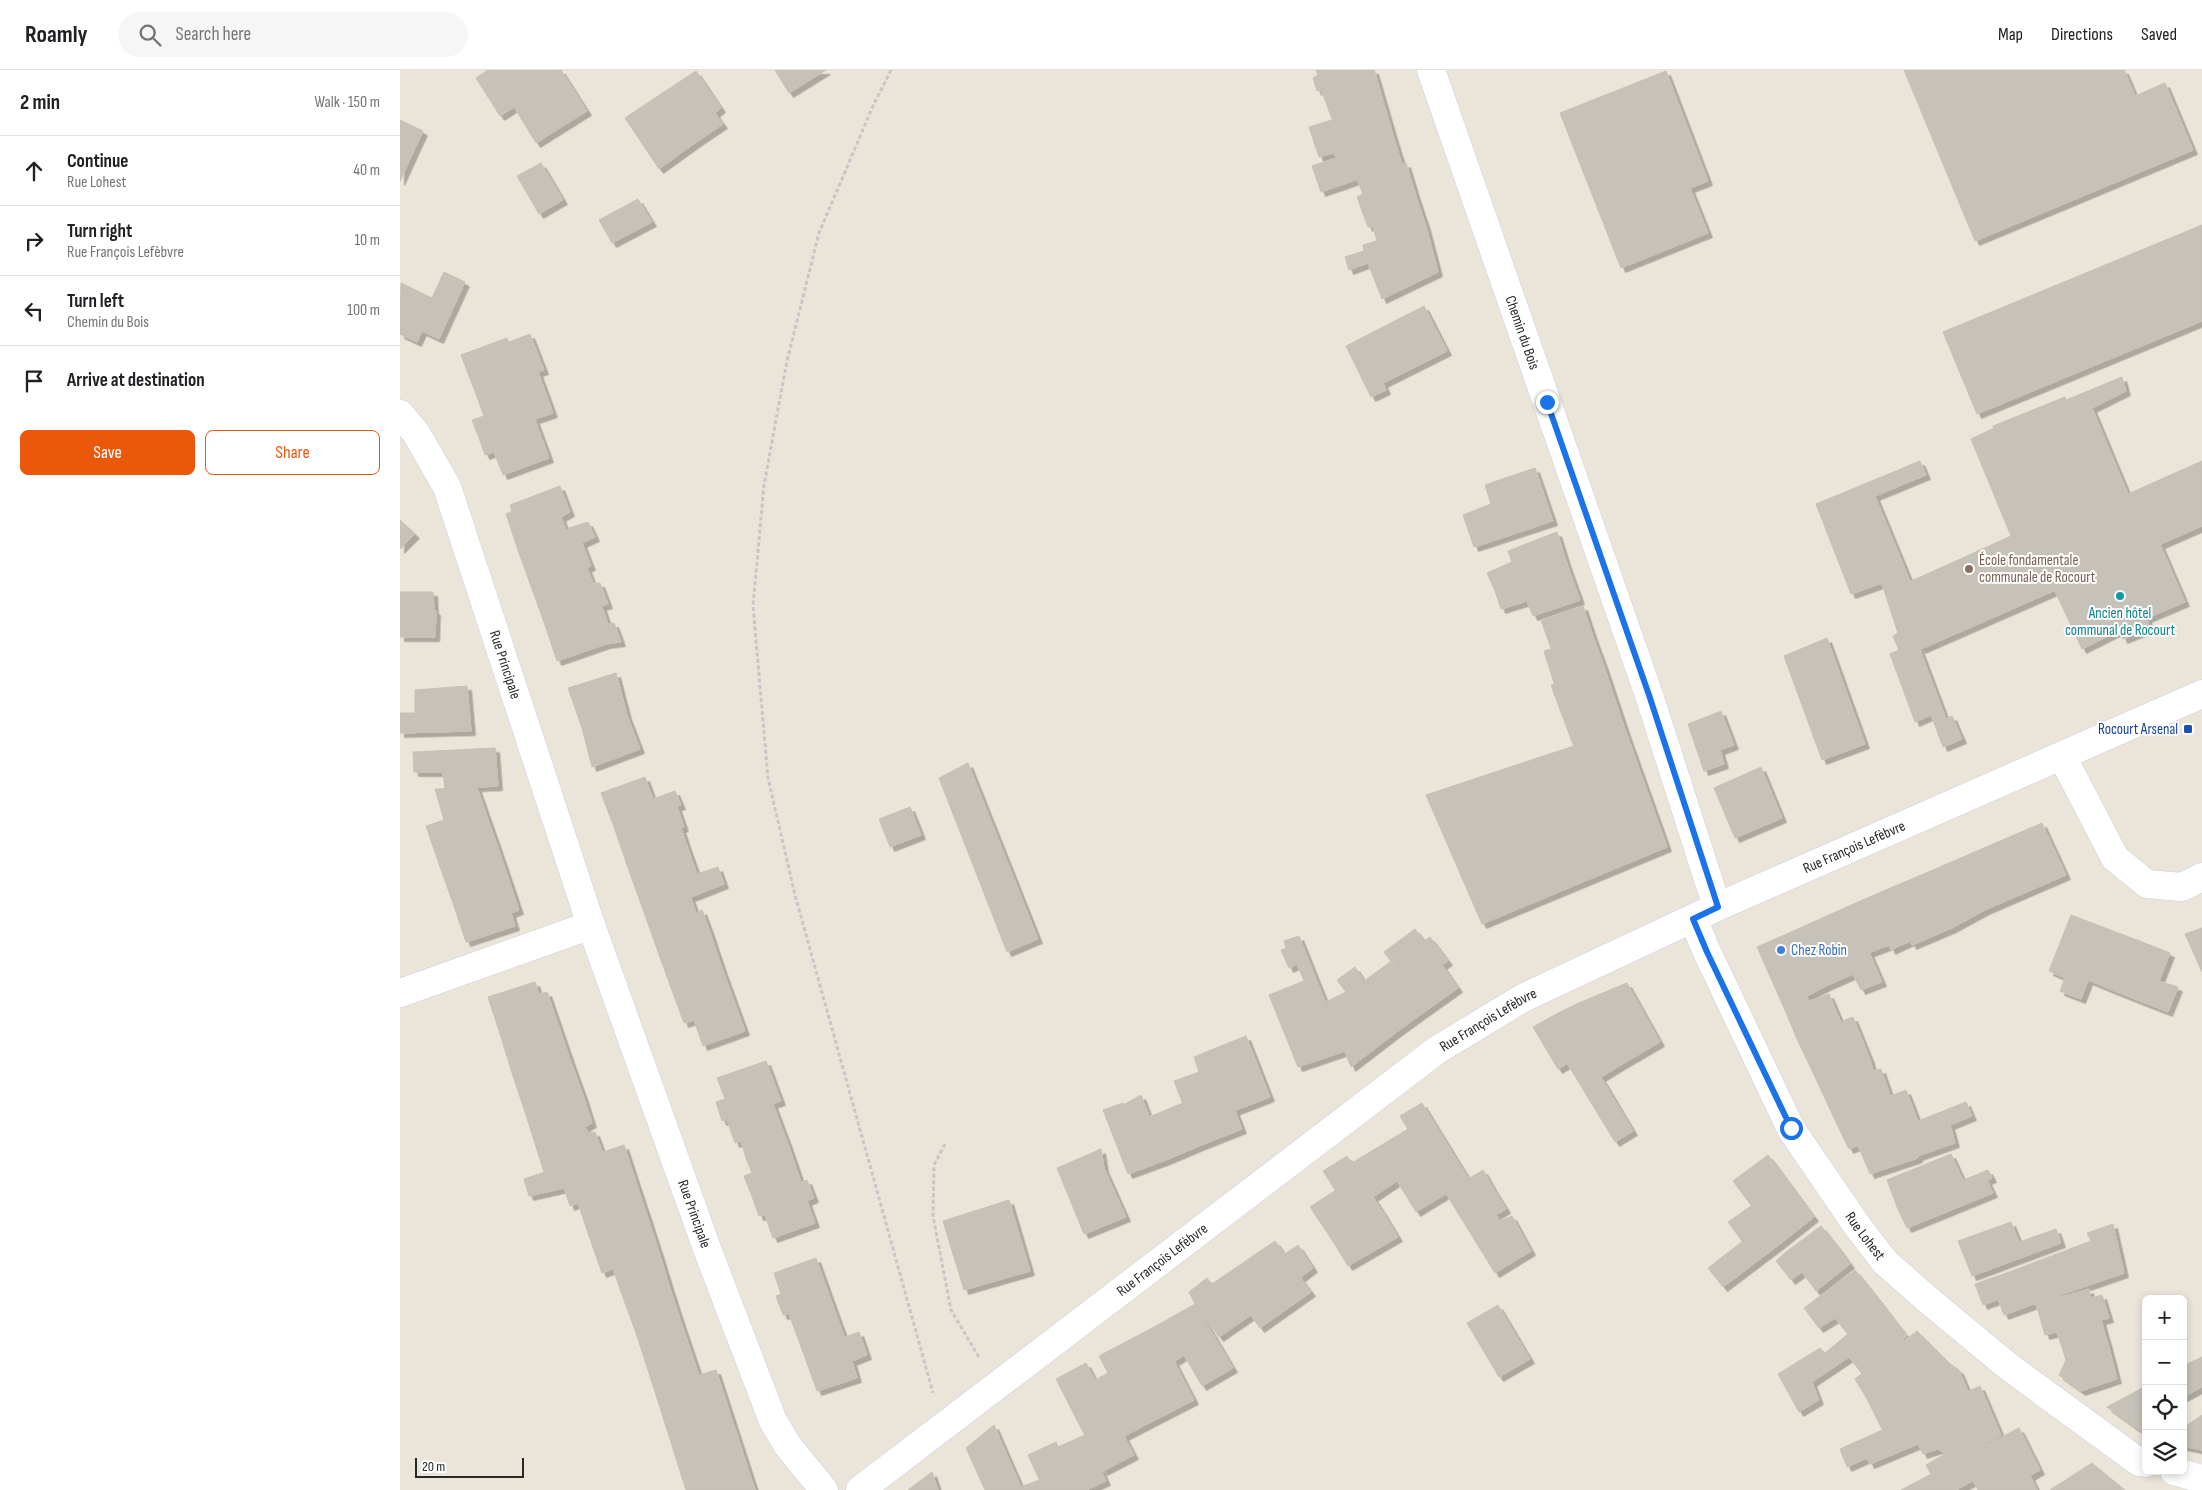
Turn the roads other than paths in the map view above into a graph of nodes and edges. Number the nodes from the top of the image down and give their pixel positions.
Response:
1 (1431, 70) edge
2 (400, 414) edge
3 (2202, 694) edge
4 (2062, 756) junction
5 (2202, 877) edge
6 (1718, 907) junction
7 (1693, 919) junction
8 (591, 925) junction
9 (400, 993) edge
10 (2142, 1462) edge
11 (2187, 1475) edge
12 (2202, 1479) edge
13 (824, 1490) edge
14 (860, 1490) edge

1 - 6 street, Chemin du Bois
2 - 8 street, Rue Principale
3 - 4 street, Rue François Lefèbvre
4 - 5 street
4 - 6 street, Rue François Lefèbvre
6 - 7 street, Rue François Lefèbvre
7 - 10 street, Rue Lohest
7 - 14 street, Rue François Lefèbvre
8 - 9 street
8 - 13 street, Rue Principale
11 - 12 street

